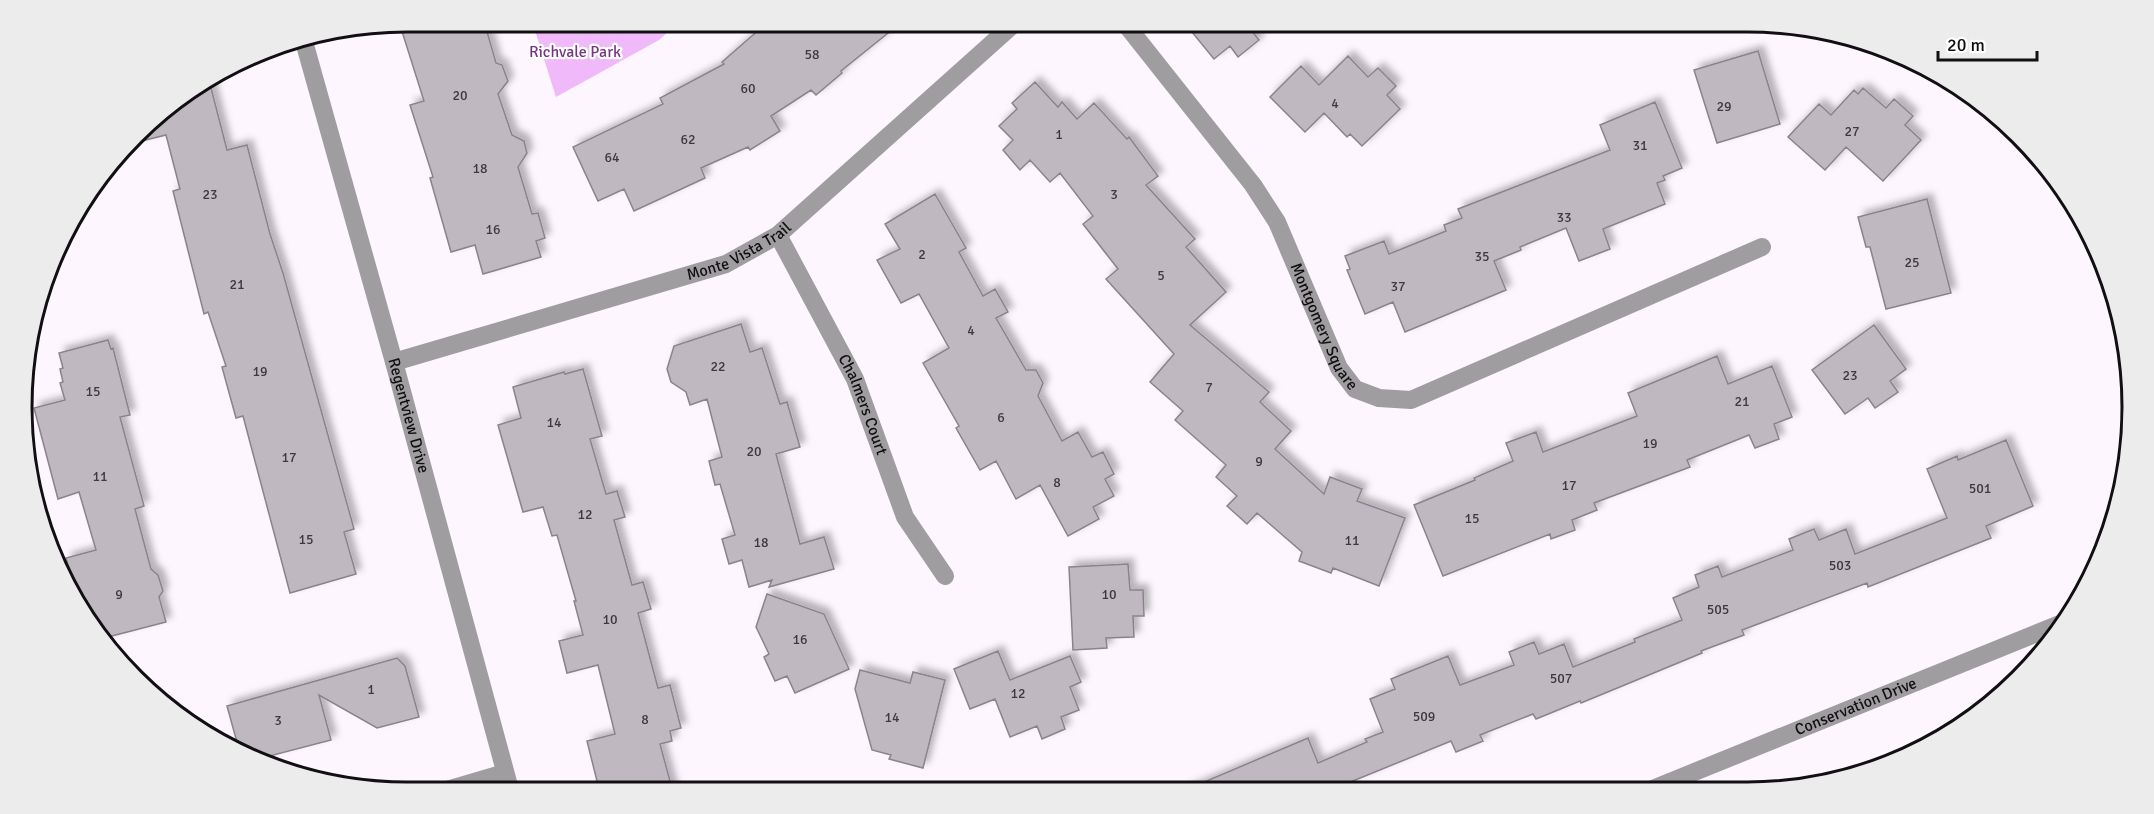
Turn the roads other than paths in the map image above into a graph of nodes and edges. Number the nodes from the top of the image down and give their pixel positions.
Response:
1 (1005, 32) edge
2 (1132, 32) edge
3 (305, 45) edge
4 (778, 235) junction
5 (1762, 247) dead end
6 (394, 362) junction
7 (945, 576) dead end
8 (2051, 627) edge
9 (505, 773) junction
10 (474, 782) edge
11 (508, 782) edge
12 (1670, 782) edge

1 - 4 street, Monte Vista Trail
2 - 5 street, Montgomery Square
3 - 6 street, Regentview Drive
4 - 6 street, Monte Vista Trail
4 - 7 street, Chalmers Court
6 - 9 street, Regentview Drive
8 - 12 street, Conservation Drive
9 - 10 street
9 - 11 street, Regentview Drive

